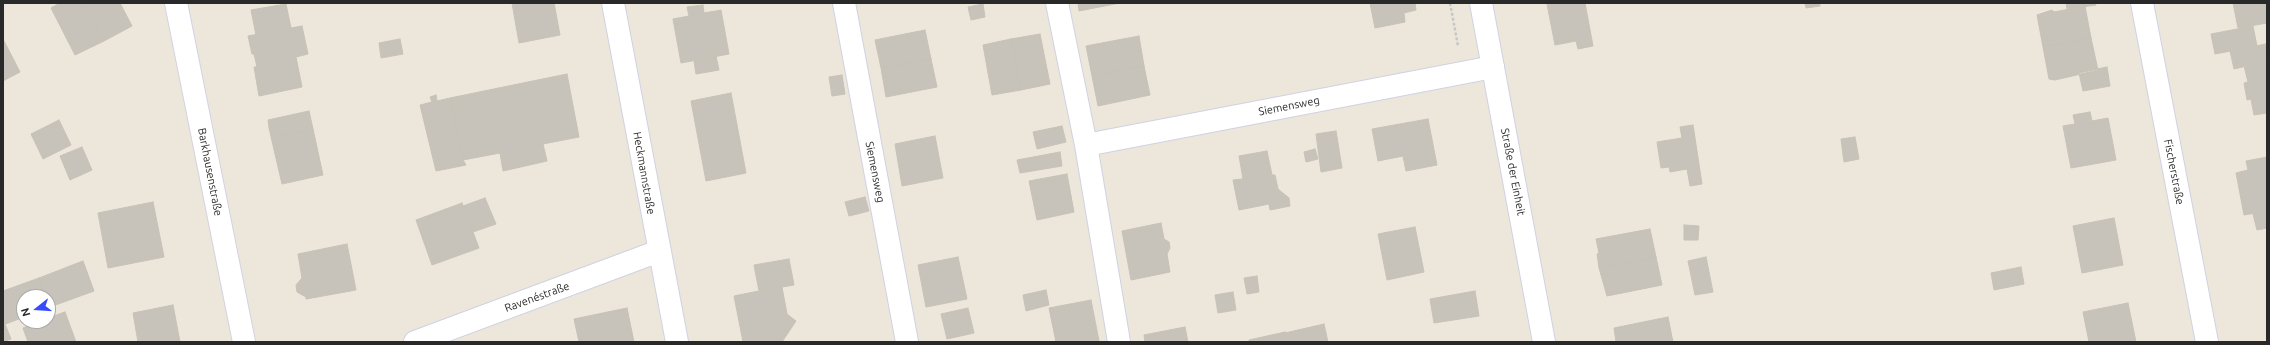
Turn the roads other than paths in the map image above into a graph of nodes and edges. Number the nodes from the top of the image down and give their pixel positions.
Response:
1 (176, 3) edge
2 (613, 3) edge
3 (844, 3) edge
4 (1057, 3) edge
5 (1481, 3) edge
6 (2142, 3) edge
7 (1493, 67) junction
8 (1086, 145) junction
9 (659, 251) junction
10 (244, 342) edge
11 (416, 342) edge
12 (677, 342) edge
13 (907, 342) edge
14 (1119, 342) edge
15 (1544, 342) edge
16 (2207, 342) edge

1 - 10 street, Barkhausenstraße
2 - 9 street, Heckmannstraße
3 - 13 street, Siemensweg
4 - 8 street
5 - 7 street, Straße der Einheit
6 - 16 street, Fischerstraße
7 - 8 street, Siemensweg
7 - 15 street, Straße der Einheit
8 - 14 street
9 - 11 street, Ravenéstraße
9 - 12 street, Heckmannstraße

